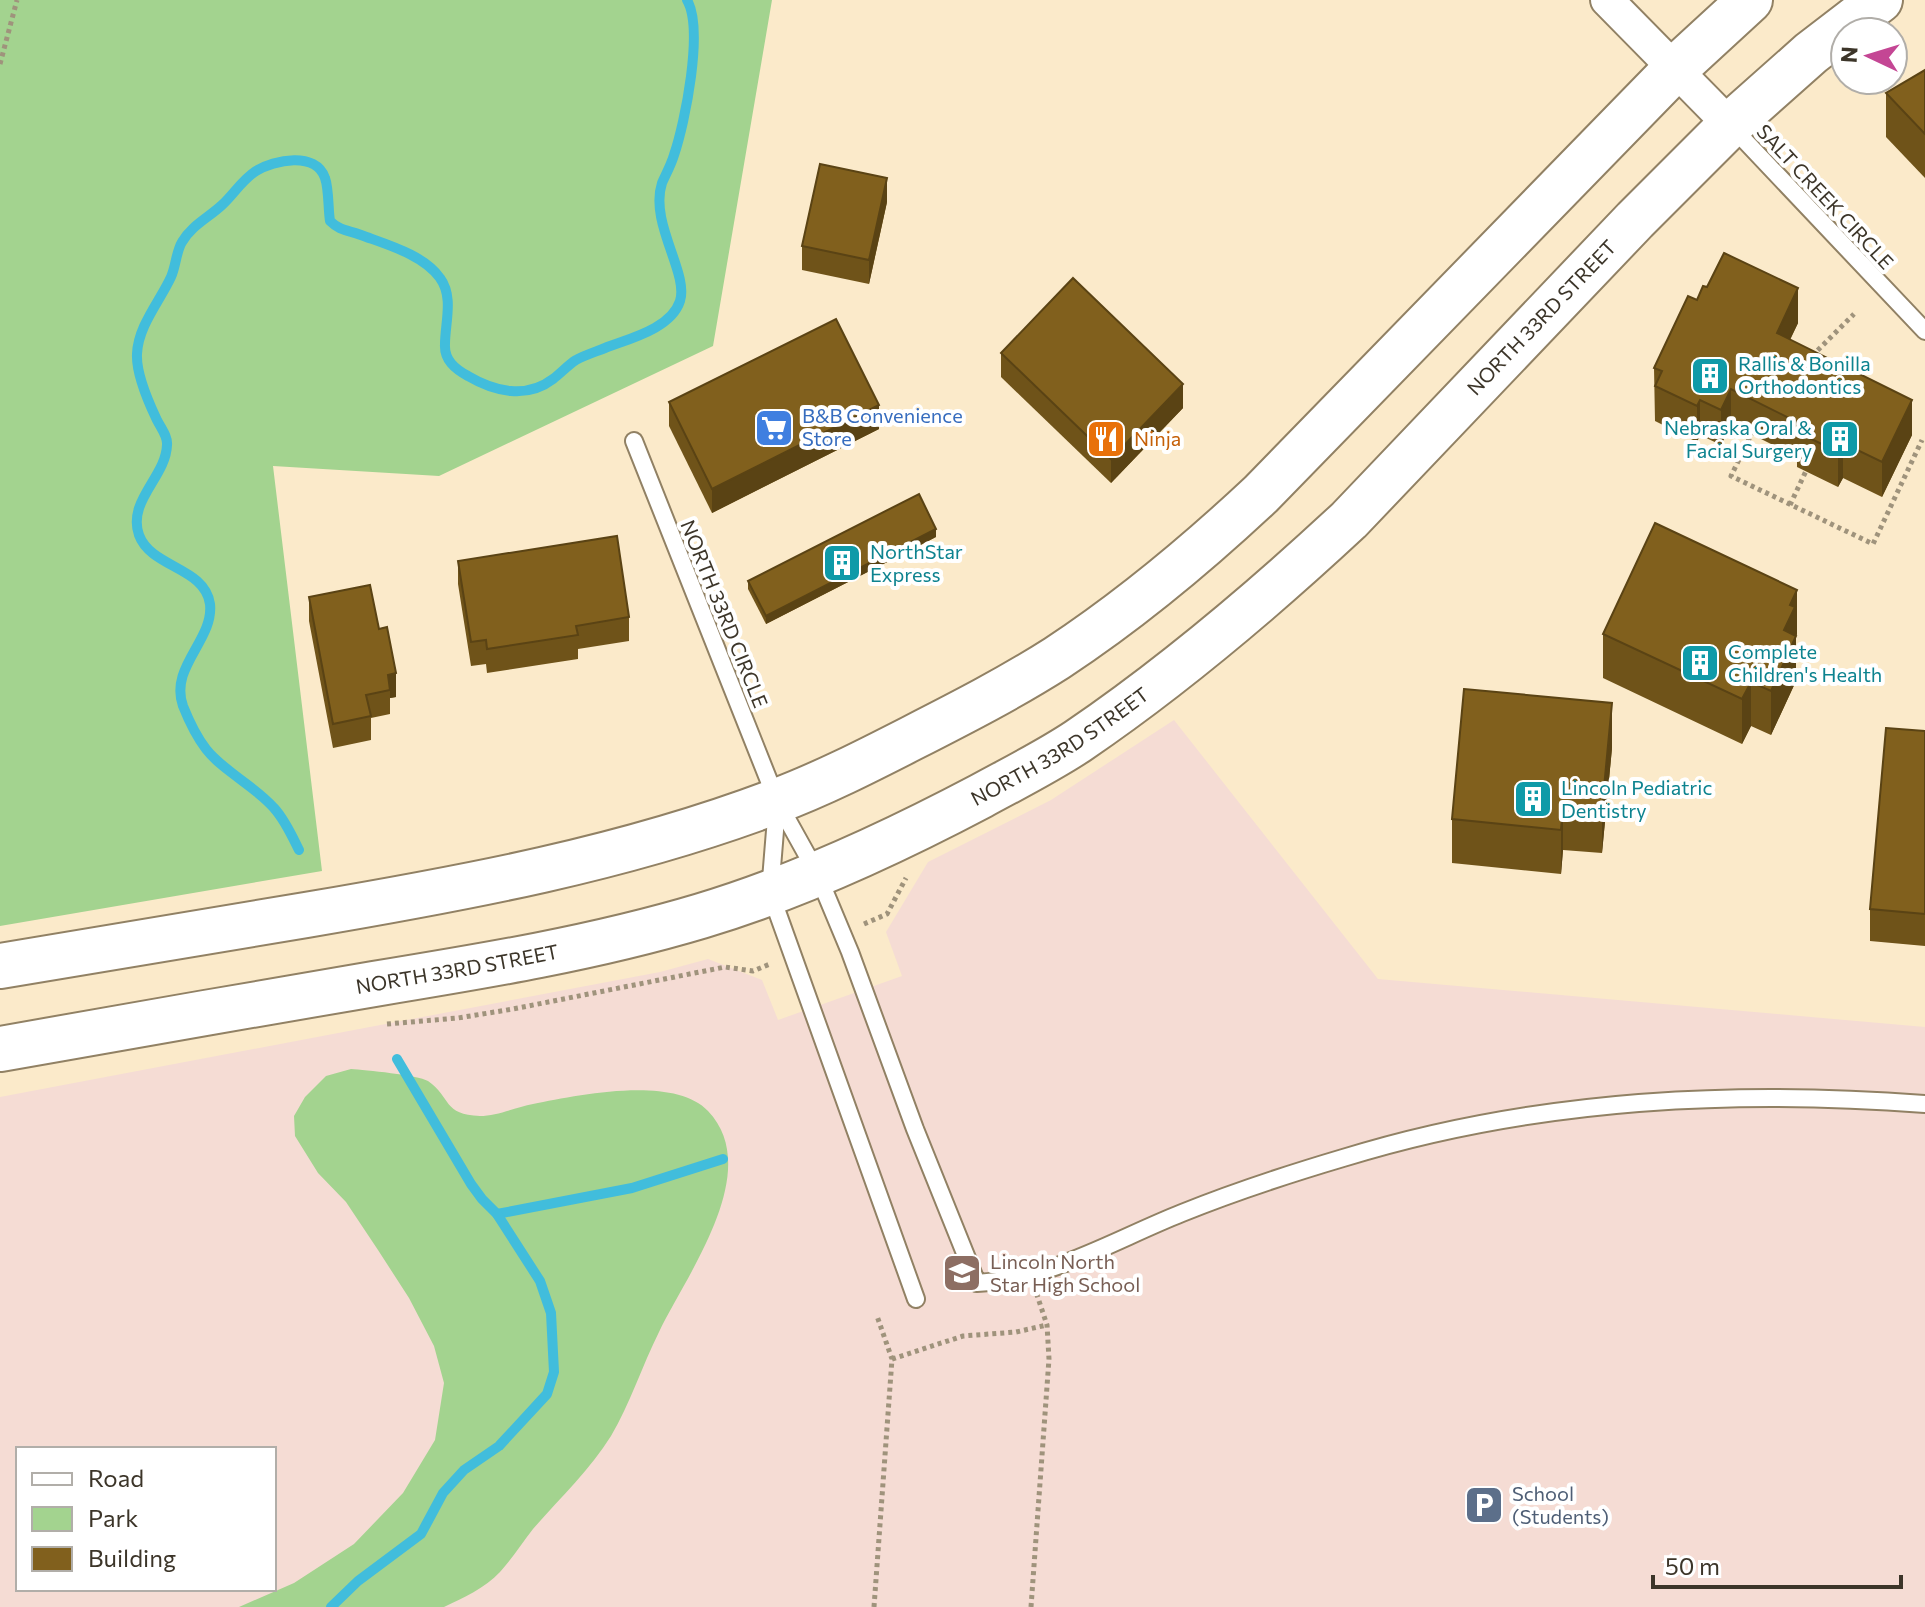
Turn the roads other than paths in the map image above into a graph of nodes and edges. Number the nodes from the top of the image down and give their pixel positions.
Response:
1 (1607, 0) edge
2 (1750, 0) edge
3 (1880, 0) edge
4 (1675, 69) junction
5 (1730, 125) junction
6 (1925, 331) edge
7 (634, 441) dead end
8 (777, 801) junction
9 (817, 873) junction
10 (770, 892) junction
11 (0, 966) edge
12 (0, 1049) edge
13 (1925, 1104) edge
14 (916, 1299) dead end

1 - 4 street
2 - 4 main road
3 - 5 main road, NORTH 33RD STREET
4 - 5 street
4 - 8 main road
5 - 6 lane, SALT CREEK CIRCLE
5 - 9 main road, NORTH 33RD STREET
7 - 8 lane, NORTH 33RD CIRCLE
8 - 9 lane, NORTH 33RD CIRCLE
8 - 10 lane, NORTH 33RD CIRCLE
8 - 11 main road
9 - 10 main road, NORTH 33RD STREET
9 - 13 lane, NORTH 33RD CIRCLE
10 - 12 main road, NORTH 33RD STREET
10 - 14 lane

